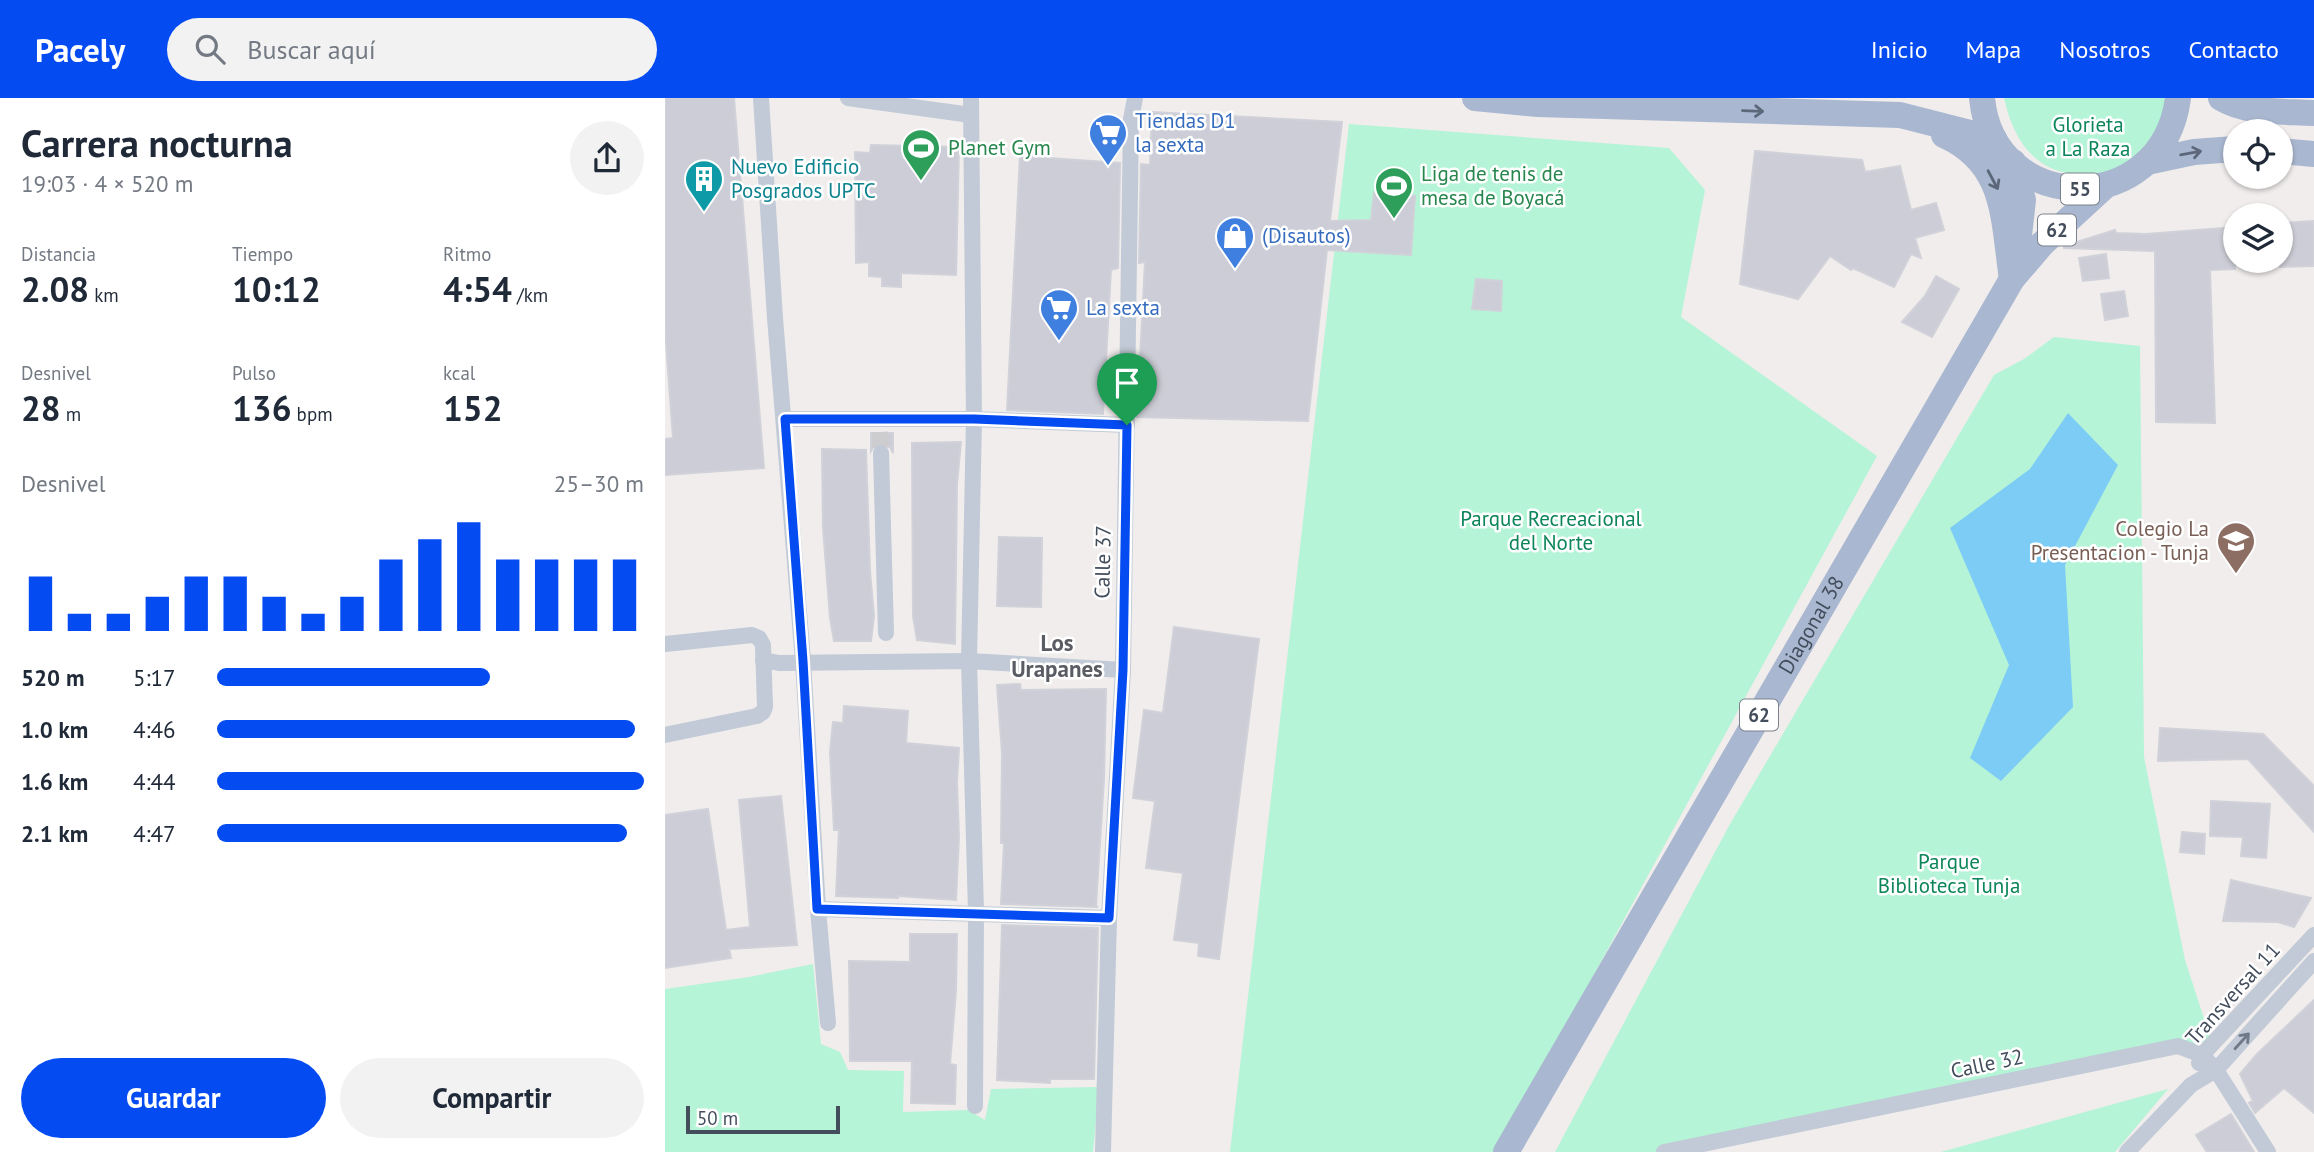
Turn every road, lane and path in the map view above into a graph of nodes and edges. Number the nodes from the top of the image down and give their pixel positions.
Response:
1 (761, 98) edge
2 (848, 98) edge
3 (971, 98) edge
4 (1135, 98) edge
5 (1475, 98) edge
6 (1982, 98) edge
7 (2178, 98) edge
8 (2221, 98) edge
9 (2314, 113) edge
10 (971, 115) junction
11 (1900, 115) junction
12 (1994, 139) junction
13 (2223, 150) edge
14 (2293, 153) edge
15 (2314, 154) edge
16 (2013, 162) junction
17 (2147, 162) junction
18 (2105, 186) junction
19 (2012, 279) junction
20 (785, 419) junction
21 (974, 419) junction
22 (1127, 425) junction
23 (880, 453) tunnel mouth
24 (886, 633) dead end
25 (665, 643) edge
26 (764, 660) junction
27 (803, 661) junction
28 (969, 661) junction
29 (1123, 670) junction
30 (665, 735) edge
31 (817, 909) junction
32 (976, 912) junction
33 (1109, 918) junction
34 (2314, 935) edge
35 (2314, 961) edge
36 (828, 1023) dead end
37 (2202, 1055) junction
38 (2216, 1070) junction
39 (2190, 1085) junction
40 (975, 1106) dead end
41 (1103, 1152) edge
42 (1506, 1152) edge
43 (1664, 1152) edge
44 (2127, 1152) edge
45 (2268, 1152) edge

1 - 20 street
2 - 10 street
3 - 10 street
4 - 22 street, Calle 37
5 -> 11 main road
6 - 12 main road, 55
7 - 17 main road, 55
8 - 9 main road
10 - 21 street
11 - 12 main road
11 -> 19 main road
12 - 16 main road, 55
17 -> 13 main road
14 - 15 main road
16 - 18 main road, 55
16 - 19 main road, Diagonal 38 / 62
17 - 18 main road, 55
18 - 19 main road, Diagonal 38 / 62
19 - 42 main road, Diagonal 38 / 62
20 - 21 street
20 - 27 street
21 - 22 street
21 - 28 street
22 - 29 street, Calle 37
23 - 24 street
25 - 26 street
26 - 27 street
26 - 30 street
27 - 28 street
27 - 31 street
28 - 29 street
28 - 32 street
29 - 33 street, Calle 37
31 - 32 street
31 - 36 street
32 - 33 street
32 - 40 street
33 - 41 street, Calle 37
34 - 37 street, Transversal 11
38 -> 35 street, Transversal 11
37 - 38 street
37 - 39 street, Transversal 11
37 - 43 street, Calle 32
38 - 39 street, Transversal 11
38 - 45 street
39 - 44 street, Transversal 11

